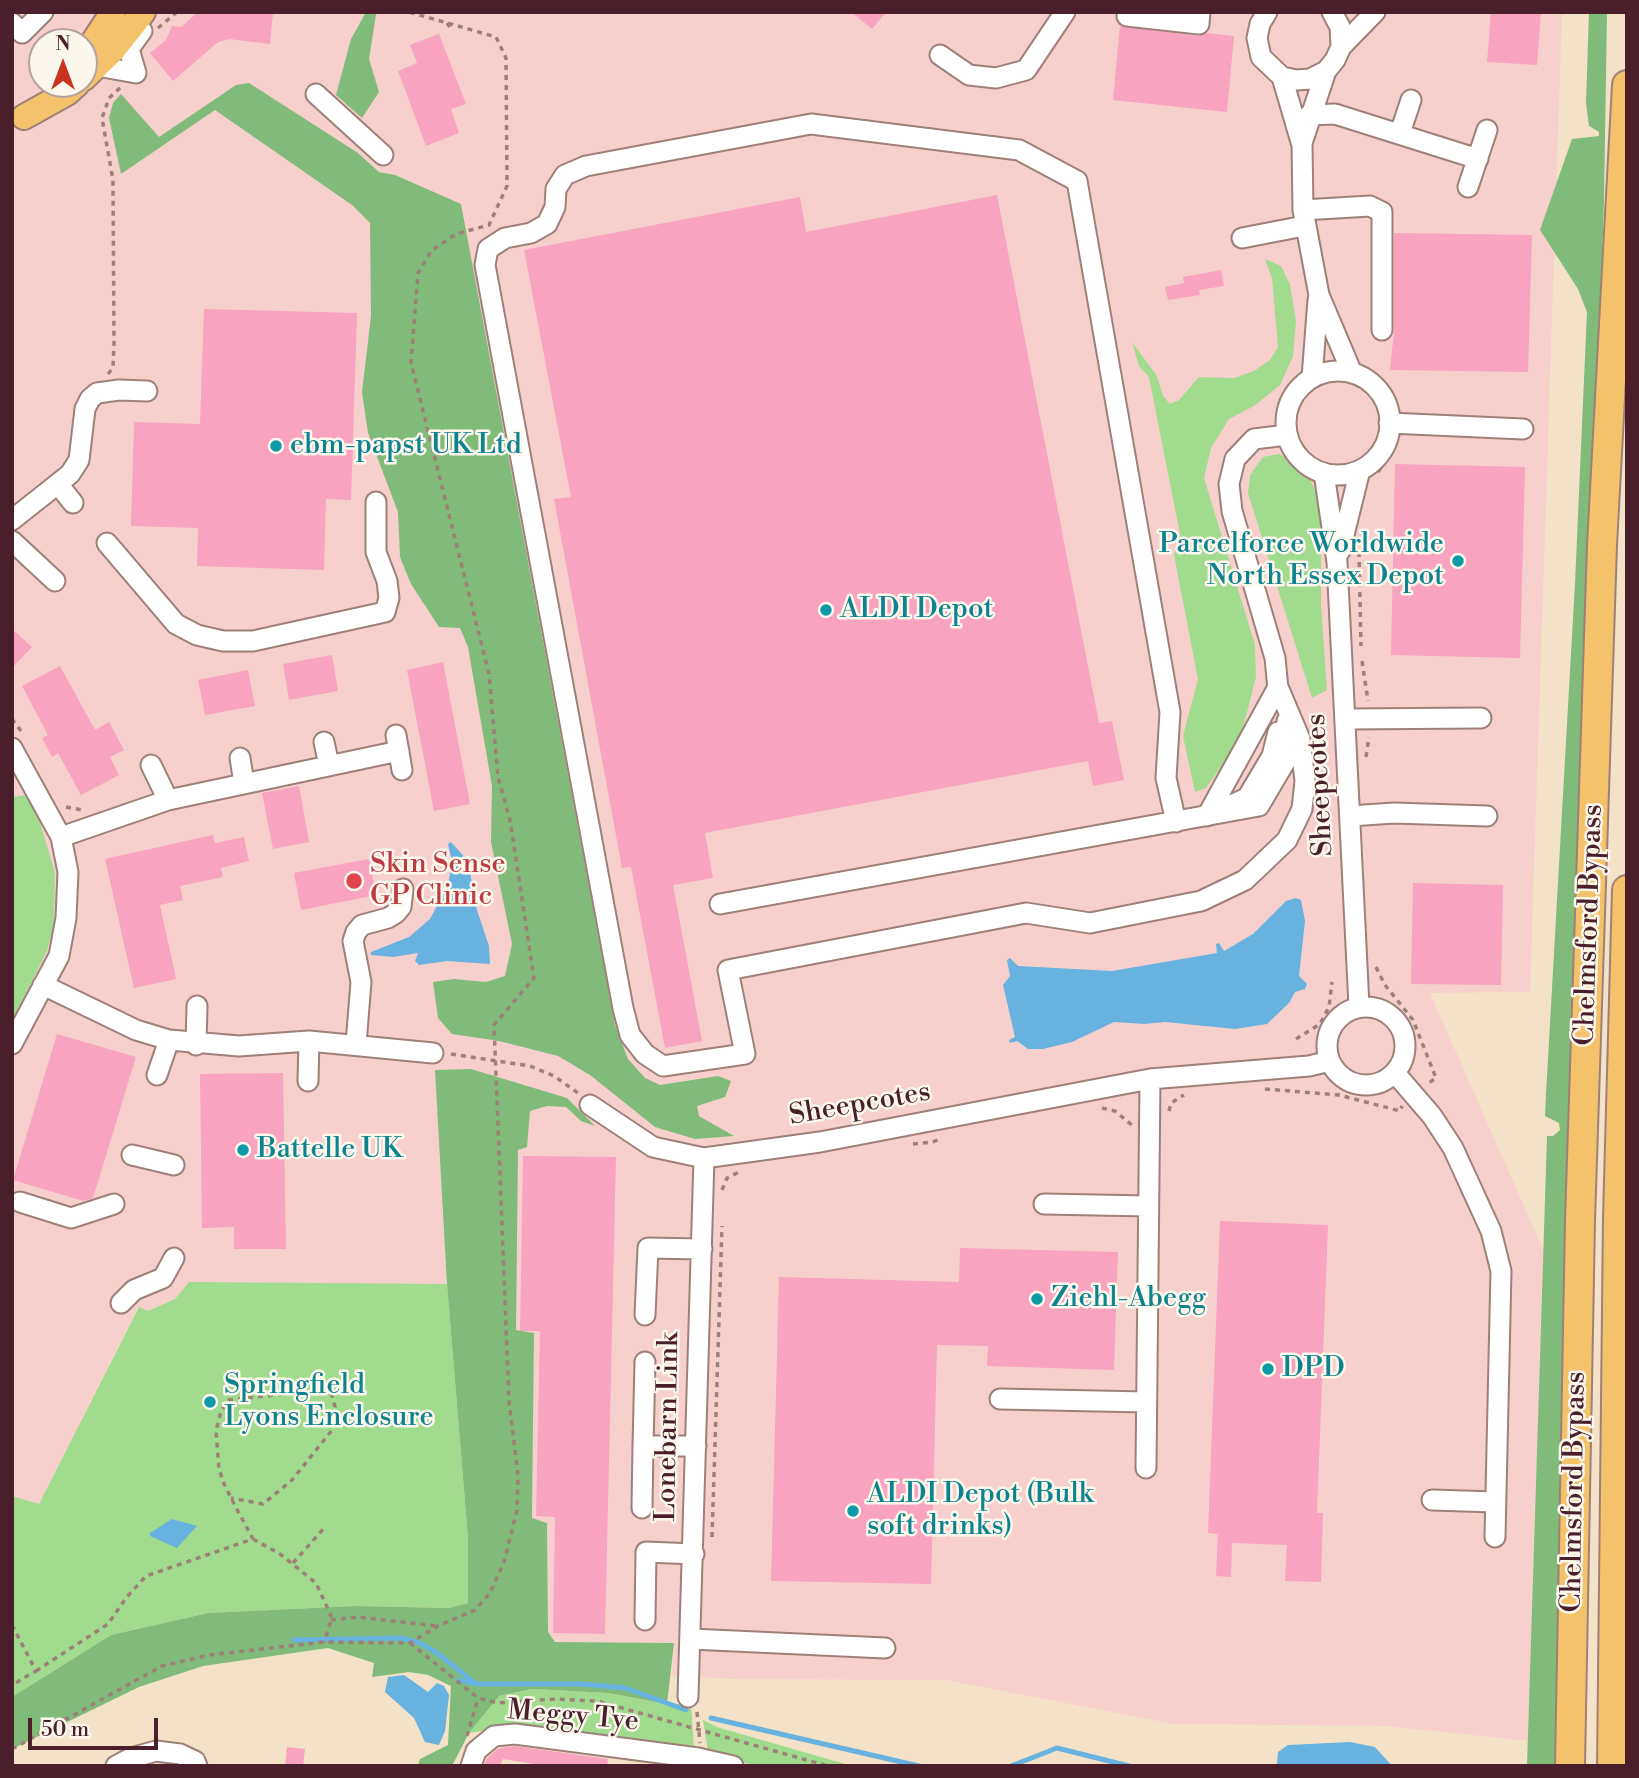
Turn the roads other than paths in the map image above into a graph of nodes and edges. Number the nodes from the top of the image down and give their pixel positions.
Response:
1 (43, 12) edge
2 (113, 12) edge
3 (1065, 12) edge
4 (1129, 12) edge
5 (1200, 12) edge
6 (1332, 12) edge
7 (1376, 12) edge
8 (143, 13) edge
9 (1261, 16) edge
10 (16, 32) edge
11 (98, 44) edge
12 (1340, 47) junction
13 (940, 55) dead end
14 (98, 56) edge
15 (1326, 71) junction
16 (1282, 77) junction
17 (1627, 85) edge
18 (316, 94) dead end
19 (43, 98) edge
20 (59, 98) edge
21 (1412, 100) dead end
22 (1309, 115) junction
23 (18, 122) edge
24 (1487, 130) dead end
25 (1400, 133) junction
26 (1302, 143) junction
27 (383, 155) dead end
28 (1478, 159) junction
29 (1468, 187) dead end
30 (1304, 218) junction
31 (1242, 238) dead end
32 (1318, 295) junction
33 (1382, 330) dead end
34 (1352, 373) junction
35 (1312, 378) junction
36 (147, 391) dead end
37 (1523, 429) dead end
38 (1394, 433) junction
39 (1287, 435) junction
40 (1324, 473) junction
41 (1367, 475) junction
42 (58, 484) junction
43 (376, 502) dead end
44 (73, 503) dead end
45 (12, 520) edge
46 (12, 541) edge
47 (107, 543) dead end
48 (1337, 562) junction
49 (55, 581) dead end
50 (1278, 687) junction
51 (1481, 718) dead end
52 (1346, 719) junction
53 (324, 742) dead end
54 (12, 748) edge
55 (399, 752) dead end
56 (240, 758) dead end
57 (151, 765) dead end
58 (323, 772) junction
59 (244, 783) junction
60 (168, 800) junction
61 (1207, 816) junction
62 (1350, 816) junction
63 (1487, 816) dead end
64 (1176, 822) junction
65 (61, 837) junction
66 (403, 889) dead end
67 (1627, 890) edge
68 (720, 904) dead end
69 (43, 985) junction
70 (197, 1006) dead end
71 (1359, 1006) junction
72 (169, 1040) junction
73 (309, 1041) junction
74 (12, 1044) edge
75 (356, 1044) junction
76 (196, 1045) junction
77 (433, 1053) dead end
78 (1330, 1061) junction
79 (1395, 1073) junction
80 (157, 1075) dead end
81 (1150, 1079) junction
82 (308, 1080) dead end
83 (590, 1105) dead end
84 (132, 1155) dead end
85 (704, 1158) junction
86 (174, 1165) dead end
87 (20, 1202) dead end
88 (114, 1204) dead end
89 (1044, 1204) dead end
90 (1148, 1206) junction
91 (702, 1249) junction
92 (174, 1258) dead end
93 (121, 1303) dead end
94 (645, 1315) dead end
95 (645, 1362) dead end
96 (1000, 1399) dead end
97 (1146, 1402) junction
98 (643, 1446) junction
99 (696, 1446) junction
100 (1146, 1468) dead end
101 (1432, 1500) dead end
102 (1495, 1502) junction
103 (642, 1508) dead end
104 (1495, 1537) dead end
105 (694, 1554) junction
106 (645, 1620) dead end
107 (691, 1639) junction
108 (885, 1648) dead end
109 (688, 1697) dead end
110 (685, 1761) edge
111 (116, 1766) edge
112 (197, 1766) edge
113 (471, 1766) edge
114 (733, 1766) edge
115 (1570, 1766) edge
116 (1612, 1766) edge

1 - 10 street
2 - 11 main road
3 - 13 street
4 - 5 street
6 - 12 street
7 - 12 street
8 - 14 main road
9 - 16 street
12 - 15 street
15 - 16 street
15 - 22 street
16 - 26 street
17 - 115 highway, Chelmsford Bypass
18 - 27 street
19 - 23 main road
20 - 23 main road
21 - 25 street
22 - 25 street
22 - 26 street
24 - 28 street
25 - 28 street
26 - 30 street
28 - 29 street
30 - 31 street
30 - 32 street
30 - 33 street
32 - 34 street
32 - 35 street
34 - 35 street
34 - 38 street
35 - 39 street
36 - 42 street
37 - 38 street
38 - 41 street
39 - 40 street
39 - 50 street
40 - 41 street
40 - 48 street, Sheepcotes
41 - 48 street, Sheepcotes
42 - 44 street
42 - 45 street
43 - 47 street
46 - 49 street
48 - 52 street, Sheepcotes
50 - 61 street
50 - 61 street
50 - 64 street
51 - 52 street
52 - 62 street, Sheepcotes
53 - 58 street
54 - 65 street
55 - 58 street
56 - 59 street
57 - 60 street
58 - 59 street
59 - 60 street
60 - 65 street
61 - 64 street
62 - 63 street
62 - 71 street, Sheepcotes
64 - 68 street
65 - 69 street
66 - 75 street
67 - 116 highway, Chelmsford Bypass
69 - 72 street
69 - 74 street
70 - 76 street
71 - 78 street
71 - 79 street
72 - 76 street
72 - 80 street
73 - 75 street
73 - 76 street
73 - 82 street
75 - 77 street
78 - 79 street
78 - 81 street, Sheepcotes
79 - 102 street
81 - 85 street, Sheepcotes
81 - 90 street
83 - 85 street, Sheepcotes
84 - 86 street
85 - 91 street, Lonebarn Link
87 - 88 street
89 - 90 street
90 - 97 street
91 - 94 street
91 - 99 street, Lonebarn Link
92 - 93 street
95 - 98 street
96 - 97 street
97 - 100 street
98 - 99 street
98 - 103 street
99 - 105 street, Lonebarn Link
101 - 102 street
102 - 104 street
105 - 106 street
105 - 107 street, Lonebarn Link
107 - 108 street
107 - 109 street, Lonebarn Link
110 - 113 street, Meggy Tye
110 - 114 street, Meggy Tye
111 - 112 street

